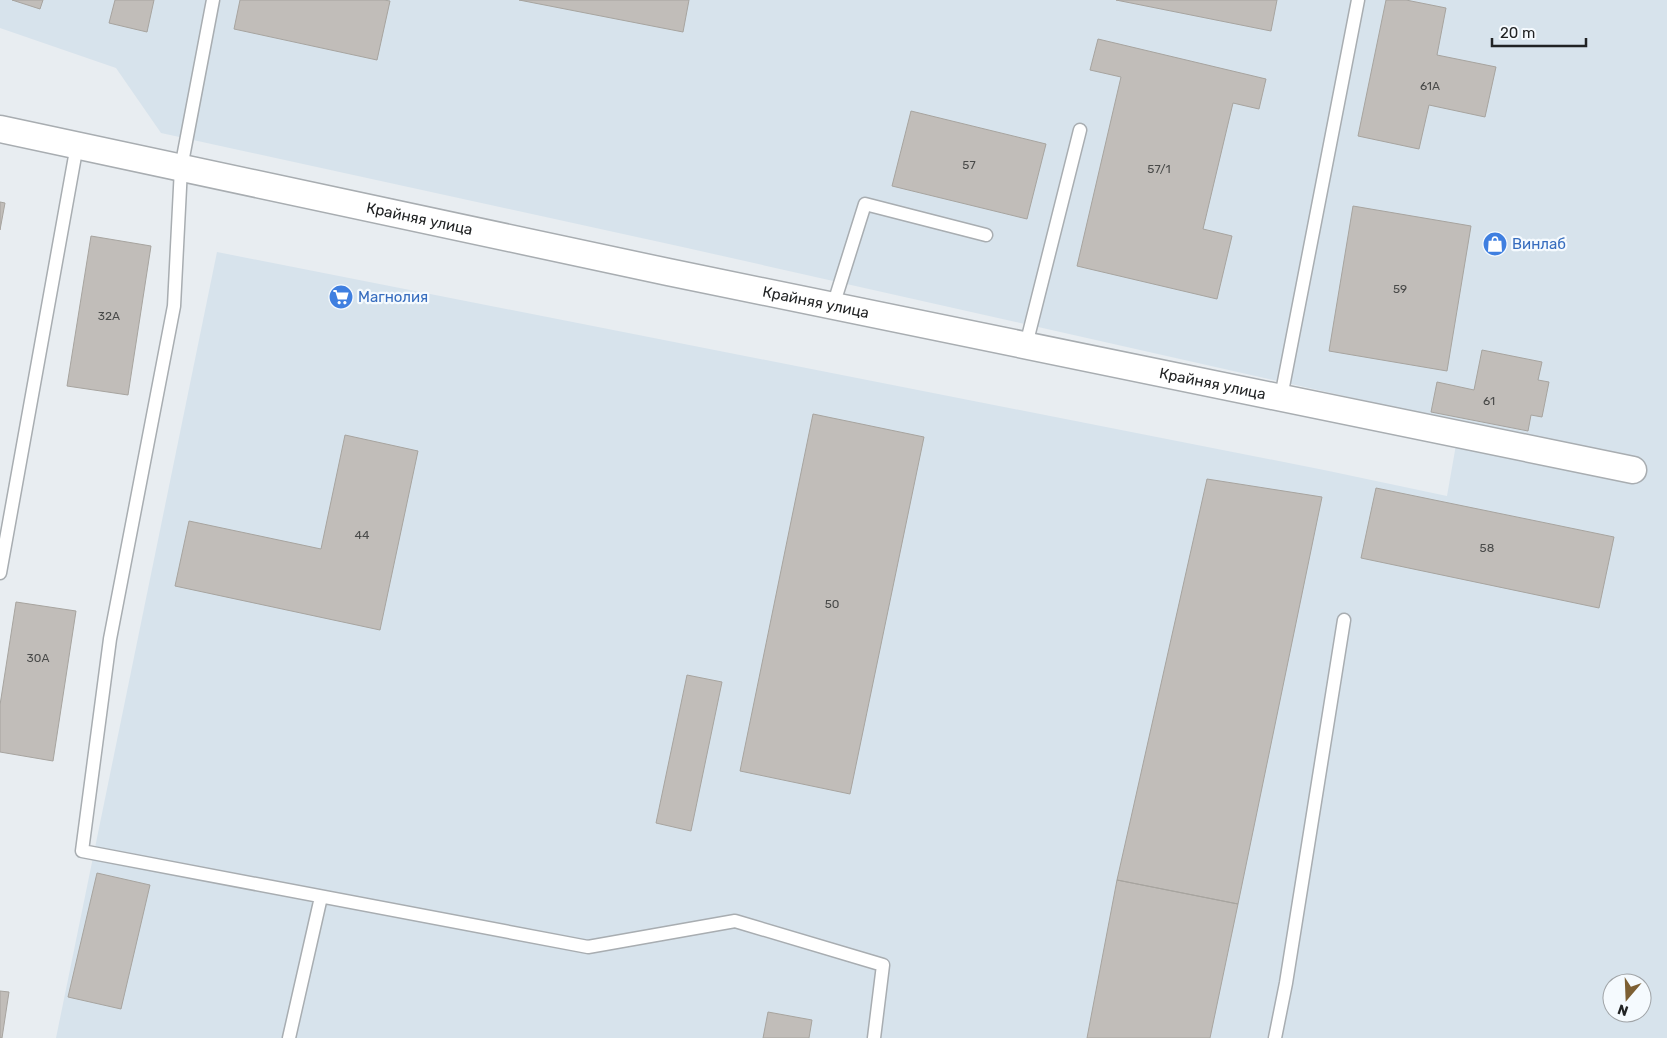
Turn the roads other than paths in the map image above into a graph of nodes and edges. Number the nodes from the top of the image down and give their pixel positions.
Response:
1 (213, 0) edge
2 (1358, 0) edge
3 (0, 129) edge
4 (1080, 130) dead end
5 (77, 146) junction
6 (181, 168) junction
7 (986, 235) dead end
8 (833, 306) junction
9 (1026, 345) junction
10 (1280, 397) junction
11 (1633, 470) dead end
12 (3, 540) edge
13 (0, 573) edge
14 (1344, 620) dead end
15 (321, 897) junction
16 (289, 1038) edge
17 (874, 1038) edge
18 (1275, 1038) edge

1 - 6 lane
2 - 10 lane
3 - 5 street, Крайняя улица
4 - 9 lane
5 - 6 street, Крайняя улица
5 - 12 lane
6 - 8 street, Крайняя улица
6 - 15 lane
7 - 8 lane
8 - 9 street, Крайняя улица
9 - 10 street, Крайняя улица
10 - 11 street, Крайняя улица
12 - 13 lane
14 - 18 lane
15 - 16 lane
15 - 17 lane

